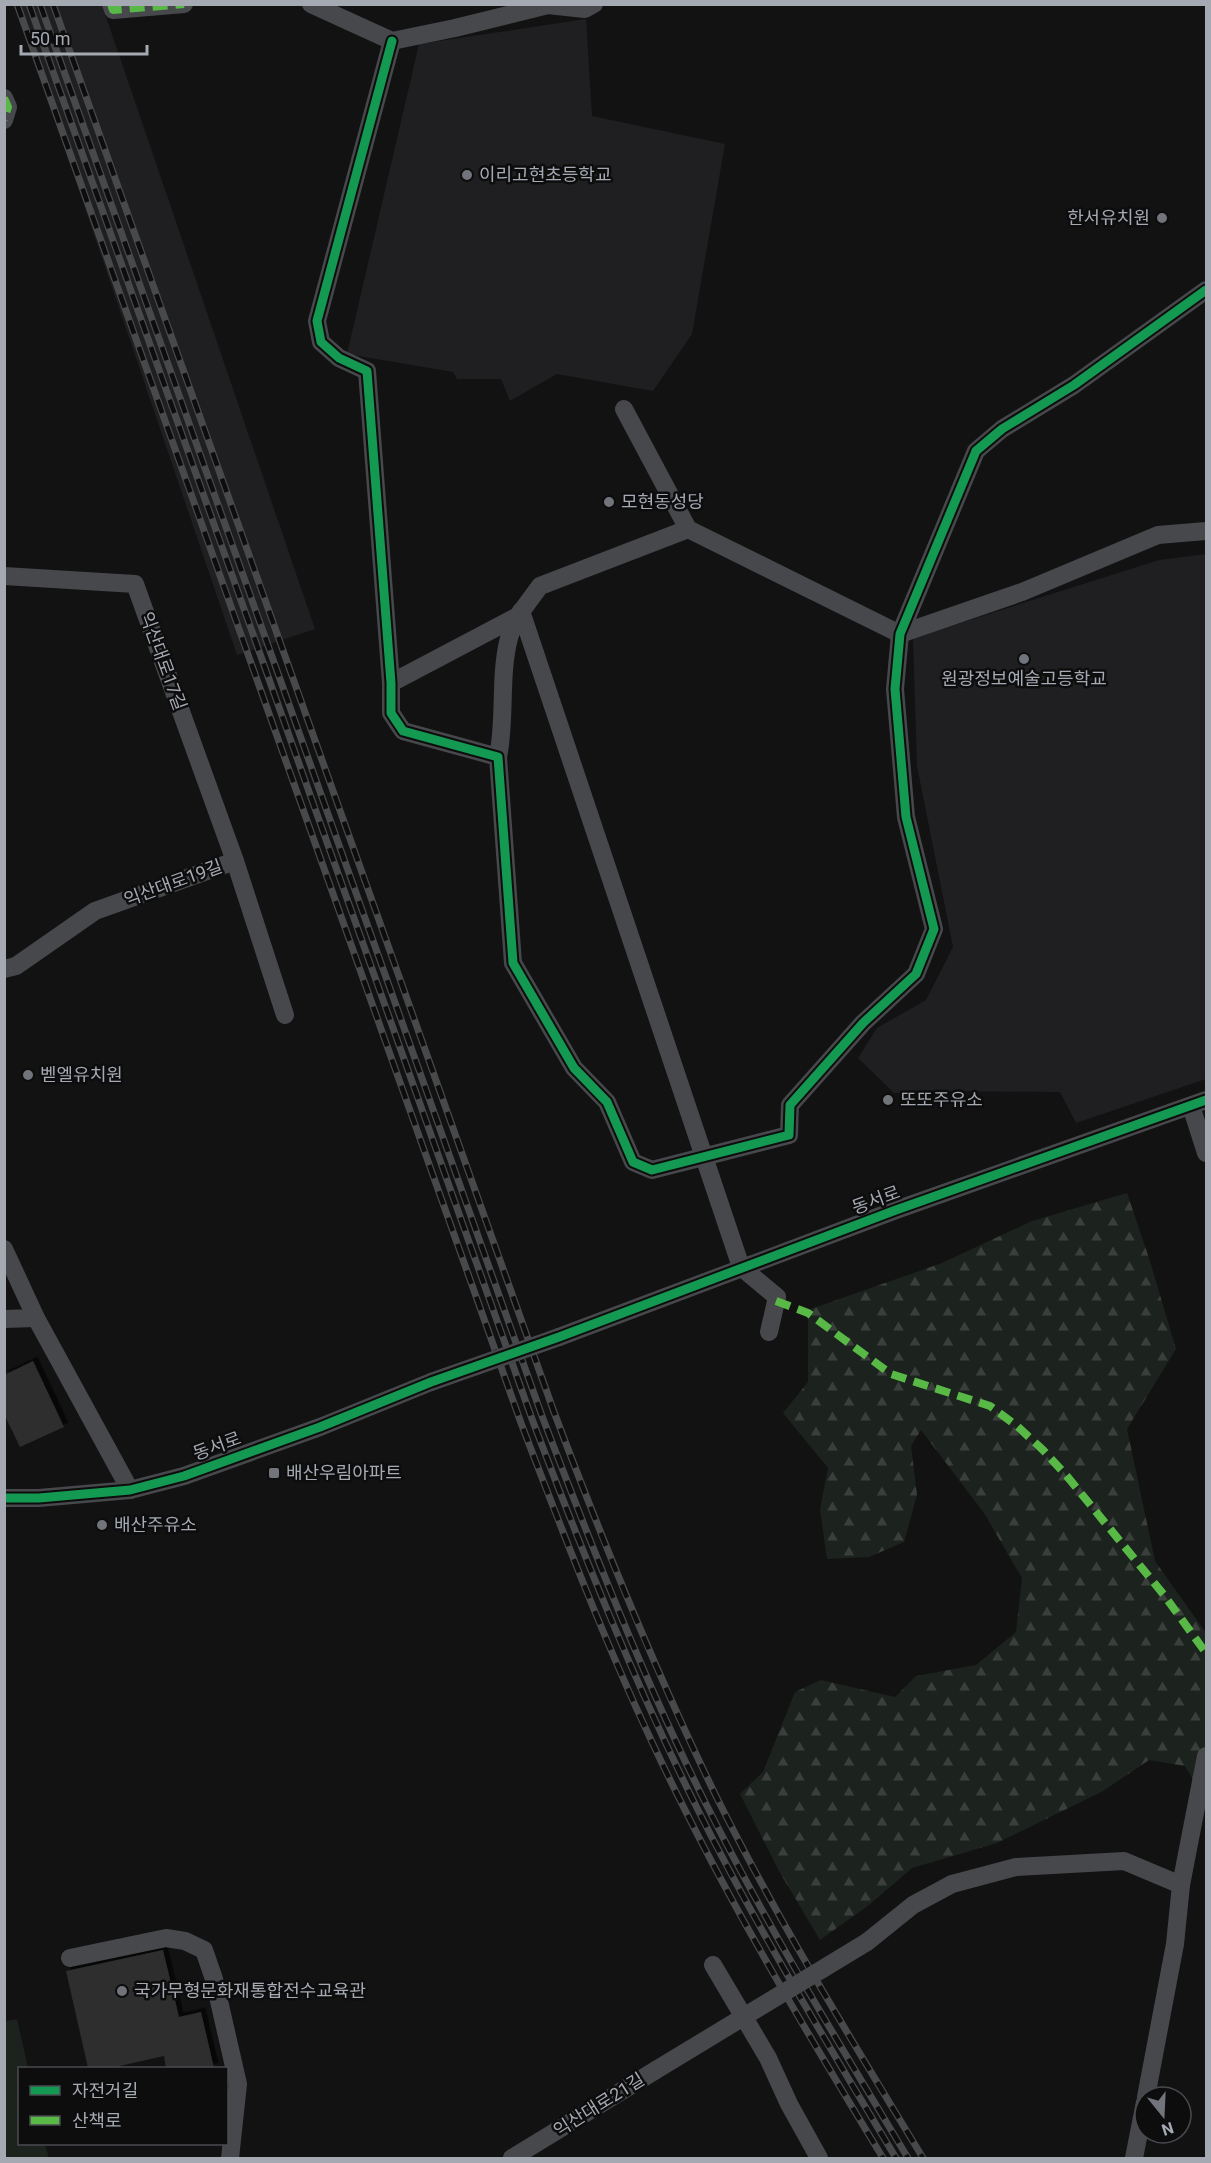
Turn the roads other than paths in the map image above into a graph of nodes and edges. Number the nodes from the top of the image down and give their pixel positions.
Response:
1 (184, 4) edge
2 (311, 4) edge
3 (594, 4) edge
4 (112, 7) edge
5 (392, 41) junction
6 (4, 98) edge
7 (4, 120) edge
8 (1206, 290) edge
9 (624, 409) dead end
10 (688, 529) junction
11 (1206, 531) edge
12 (4, 576) edge
13 (520, 614) junction
14 (900, 634) junction
15 (391, 683) junction
16 (498, 757) junction
17 (235, 861) junction
18 (4, 969) edge
19 (285, 1015) dead end
20 (1199, 1103) edge
21 (1206, 1153) edge
22 (705, 1157) junction
23 (4, 1249) edge
24 (741, 1268) junction
25 (4, 1318) edge
26 (36, 1318) junction
27 (769, 1332) dead end
28 (130, 1490) junction
29 (4, 1498) edge
30 (1206, 1756) edge
31 (1181, 1885) junction
32 (70, 1958) dead end
33 (713, 1965) dead end
34 (1148, 2085) edge
35 (230, 2158) edge
36 (512, 2158) edge
37 (819, 2158) edge

1 - 4 street
2 - 5 street
3 - 5 street
5 - 15 street
6 - 7 street
8 - 14 street
9 - 10 street
10 - 13 street
10 - 14 street
11 - 14 street
12 - 17 street, 익산대로17길
13 - 15 street
13 - 16 street
13 - 22 street
14 - 22 street
15 - 16 street
16 - 22 street
17 - 18 street, 익산대로19길
17 - 19 street, 익산대로19길
20 - 21 street
20 - 24 street, 동서로
22 - 24 street
23 - 26 street
24 - 27 street
24 - 28 street, 동서로, bridge
25 - 26 street
26 - 28 street
28 - 29 street, 동서로
30 - 31 street
31 - 34 street
31 - 36 street, 익산대로21길, bridge
32 - 35 street
33 - 37 street

